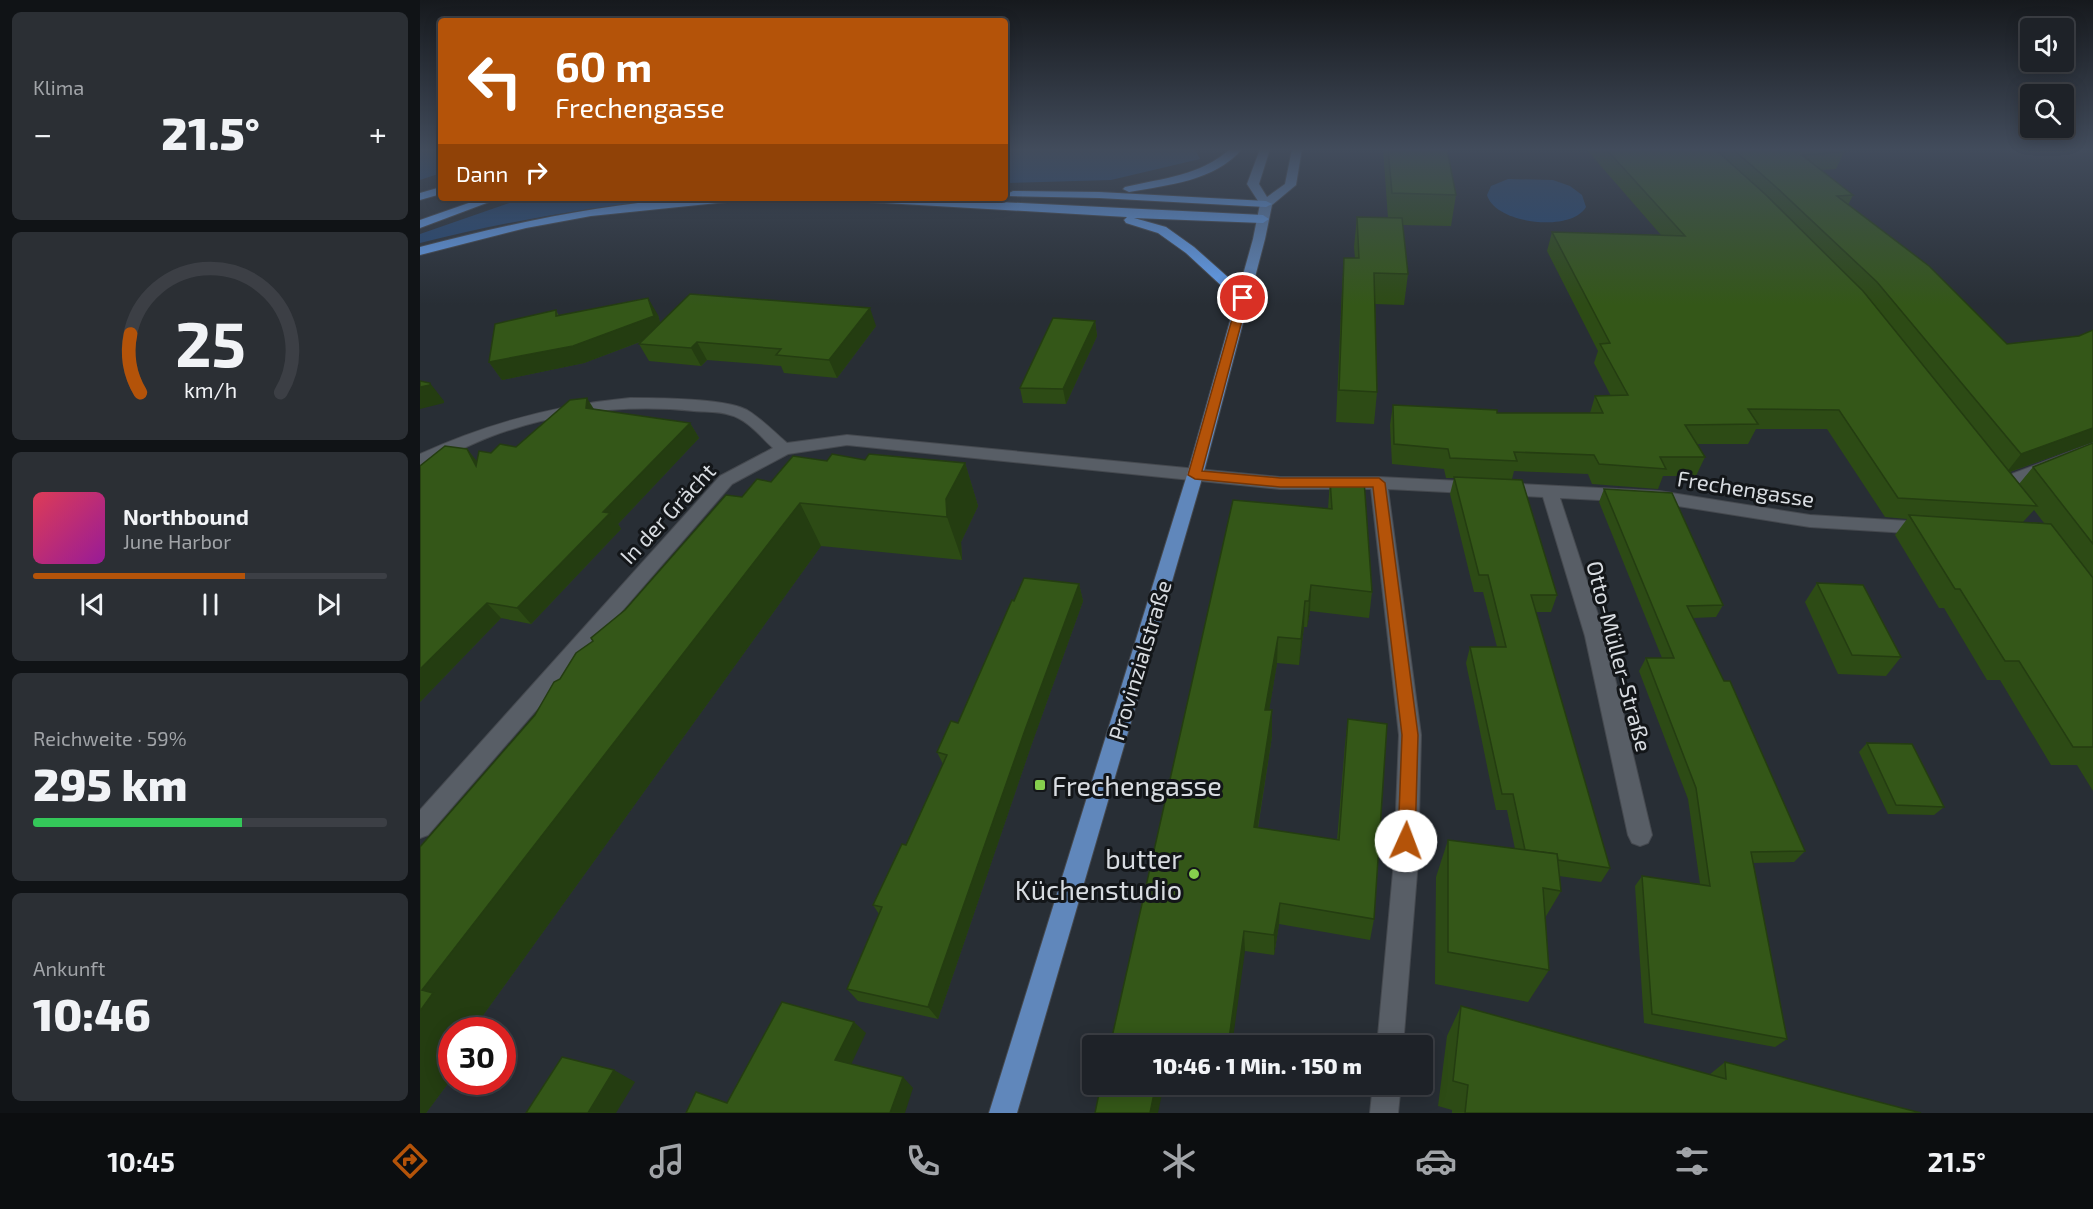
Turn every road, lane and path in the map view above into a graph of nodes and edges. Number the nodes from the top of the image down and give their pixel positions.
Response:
1 (485, 201) edge
2 (687, 201) edge
3 (905, 201) edge
4 (1209, 201) edge
5 (1264, 201) edge
6 (1270, 201) edge
7 (1266, 204) junction
8 (1106, 212) junction
9 (1263, 219) junction
10 (420, 224) edge
11 (420, 251) edge
12 (1243, 298) junction
13 (2093, 448) edge
14 (784, 449) junction
15 (420, 460) edge
16 (1195, 475) junction
17 (1379, 483) junction
18 (1549, 490) junction
19 (2014, 501) edge
20 (1937, 529) edge
21 (420, 827) edge
22 (1640, 835) dead end
23 (1391, 1035) edge
24 (1386, 1095) edge
25 (1003, 1113) edge
26 (1384, 1113) edge

1 - 10 highway
2 - 11 highway
3 - 8 highway
4 - 7 highway
5 - 7 main road
6 - 7 main road
7 - 9 main road, Provinzialstraße
8 - 9 highway
8 - 12 highway
9 - 12 main road, Provinzialstraße
12 - 16 main road, Provinzialstraße
13 - 19 street
14 - 15 street
14 - 16 street, In der Grächt
14 - 21 street, In der Grächt
16 - 17 street, Frechengasse
16 - 25 main road, Provinzialstraße
17 - 18 street, Frechengasse
17 - 23 street
18 - 20 street, Frechengasse
18 - 22 street, Otto-Müller-Straße
24 - 26 street

